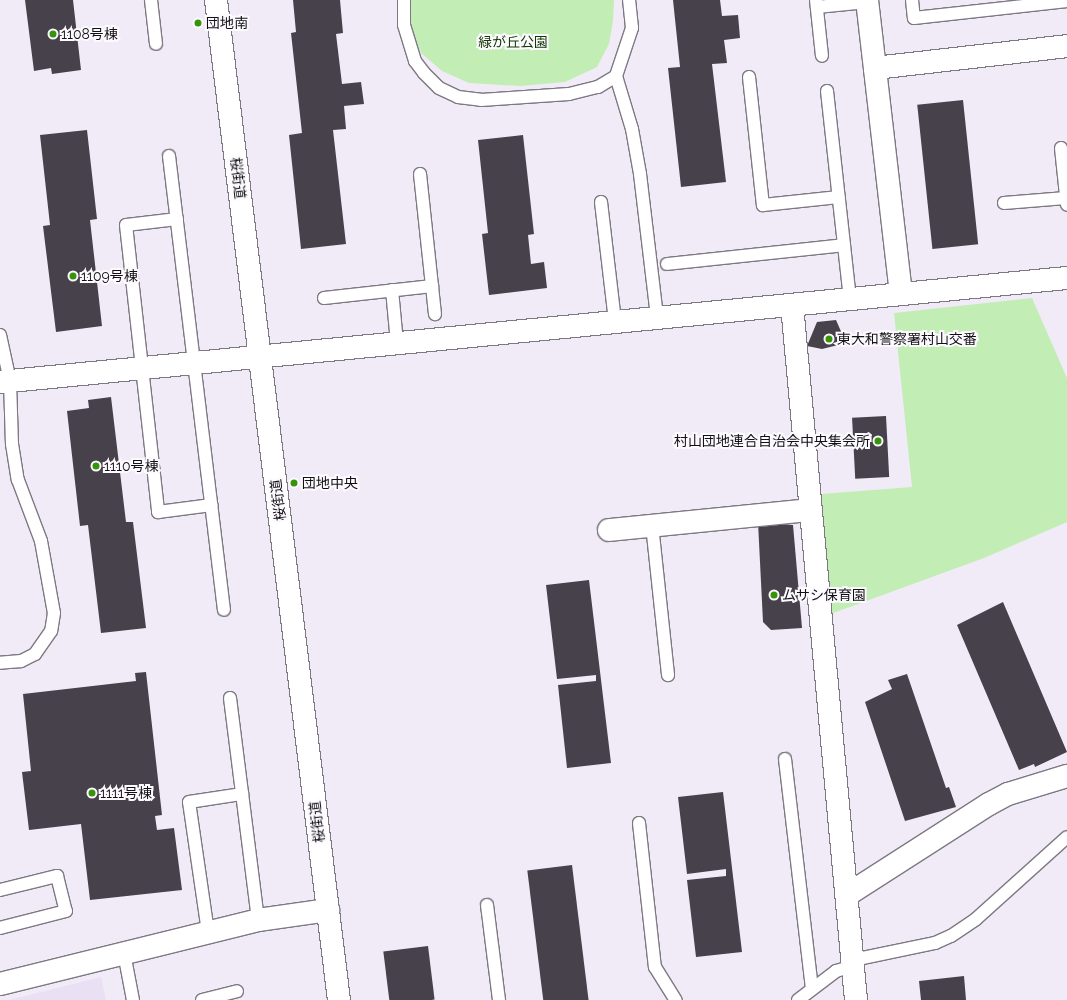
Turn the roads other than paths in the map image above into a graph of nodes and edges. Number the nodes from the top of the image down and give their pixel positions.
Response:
1 (151, 0) edge
2 (216, 0) edge
3 (404, 0) edge
4 (629, 0) edge
5 (912, 0) edge
6 (867, 1) edge
7 (1067, 1) edge
8 (816, 4) edge
9 (156, 44) dead end
10 (1067, 46) edge
11 (822, 56) dead end
12 (876, 68) junction
13 (616, 76) junction
14 (749, 76) dead end
15 (827, 91) dead end
16 (1061, 148) dead end
17 (169, 156) dead end
18 (420, 174) dead end
19 (839, 197) junction
20 (601, 202) dead end
21 (1067, 202) edge
22 (1004, 203) dead end
23 (177, 219) junction
24 (844, 245) junction
25 (666, 264) dead end
26 (1067, 278) edge
27 (432, 286) junction
28 (392, 290) junction
29 (901, 294) junction
30 (324, 298) dead end
31 (850, 299) junction
32 (792, 304) junction
33 (435, 314) dead end
34 (657, 318) junction
35 (615, 322) junction
36 (0, 335) edge
37 (397, 343) junction
38 (260, 356) junction
39 (195, 363) junction
40 (141, 369) junction
41 (5, 382) edge
42 (212, 505) junction
43 (810, 510) junction
44 (652, 526) junction
45 (609, 530) dead end
46 (224, 610) dead end
47 (0, 663) edge
48 (668, 675) dead end
49 (230, 698) dead end
50 (784, 759) dead end
51 (1067, 776) edge
52 (242, 794) junction
53 (639, 823) dead end
54 (1067, 838) edge
55 (0, 890) edge
56 (847, 894) junction
57 (488, 905) dead end
58 (328, 910) junction
59 (258, 920) junction
60 (0, 928) edge
61 (208, 932) junction
62 (124, 953) junction
63 (853, 963) junction
64 (0, 984) edge
65 (812, 988) junction
66 (238, 991) dead end
67 (133, 1000) edge
68 (202, 1000) edge
69 (339, 1000) edge
70 (499, 1000) edge
71 (676, 1000) edge
72 (798, 1000) edge
73 (856, 1000) edge

1 - 9 lane
2 - 38 street, 桜街道
3 - 13 lane
4 - 13 lane
5 - 7 lane
6 - 8 lane
6 - 12 street
8 - 11 lane
10 - 12 street
12 - 29 street
13 - 34 lane
14 - 19 lane
15 - 19 lane
16 - 21 lane
17 - 23 lane
18 - 27 lane
19 - 24 lane
20 - 35 lane
21 - 22 lane
23 - 39 lane
23 - 40 lane
24 - 25 lane
24 - 31 lane
26 - 29 street
27 - 28 lane
27 - 33 lane
28 - 30 lane
28 - 37 lane
29 - 31 street
31 - 32 street
32 - 34 street
32 - 43 street
34 - 35 street
35 - 37 street
36 - 41 lane
37 - 38 street
38 - 39 street
38 - 58 street, 桜街道
39 - 40 street
39 - 42 lane
40 - 41 street
40 - 42 lane
41 - 47 lane
42 - 46 lane
43 - 44 street
43 - 56 street
44 - 45 street
44 - 48 lane
49 - 52 lane
50 - 65 lane
51 - 56 street
52 - 59 lane
52 - 61 lane
53 - 71 lane
54 - 63 lane
55 - 60 lane
56 - 63 street
57 - 70 lane
58 - 59 street
58 - 69 street, 桜街道
59 - 61 street
61 - 62 street
62 - 64 street
62 - 67 lane
63 - 65 lane
63 - 73 street
65 - 72 lane
66 - 68 lane

